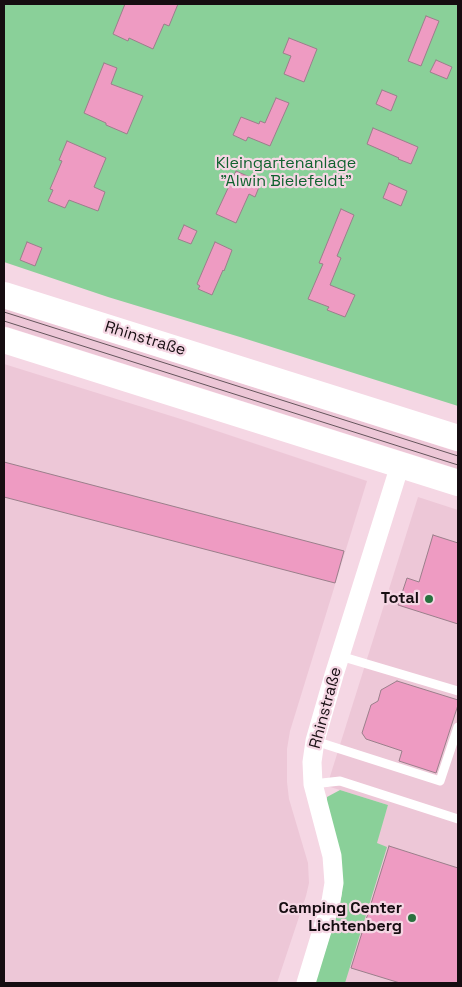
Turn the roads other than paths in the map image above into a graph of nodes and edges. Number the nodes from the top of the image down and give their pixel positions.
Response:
1 (4, 295) edge
2 (4, 340) edge
3 (458, 438) edge
4 (400, 465) junction
5 (458, 483) edge
6 (340, 656) junction
7 (458, 691) edge
8 (458, 727) edge
9 (315, 741) junction
10 (313, 784) junction
11 (458, 819) edge
12 (306, 983) edge

1 - 3 main road, Rhinstraße
2 - 4 main road
4 - 5 main road
4 - 6 street, Rhinstraße
6 - 7 lane
6 - 9 street, Rhinstraße
8 - 9 lane
9 - 10 street, Rhinstraße
10 - 11 lane
10 - 12 street, Rhinstraße

